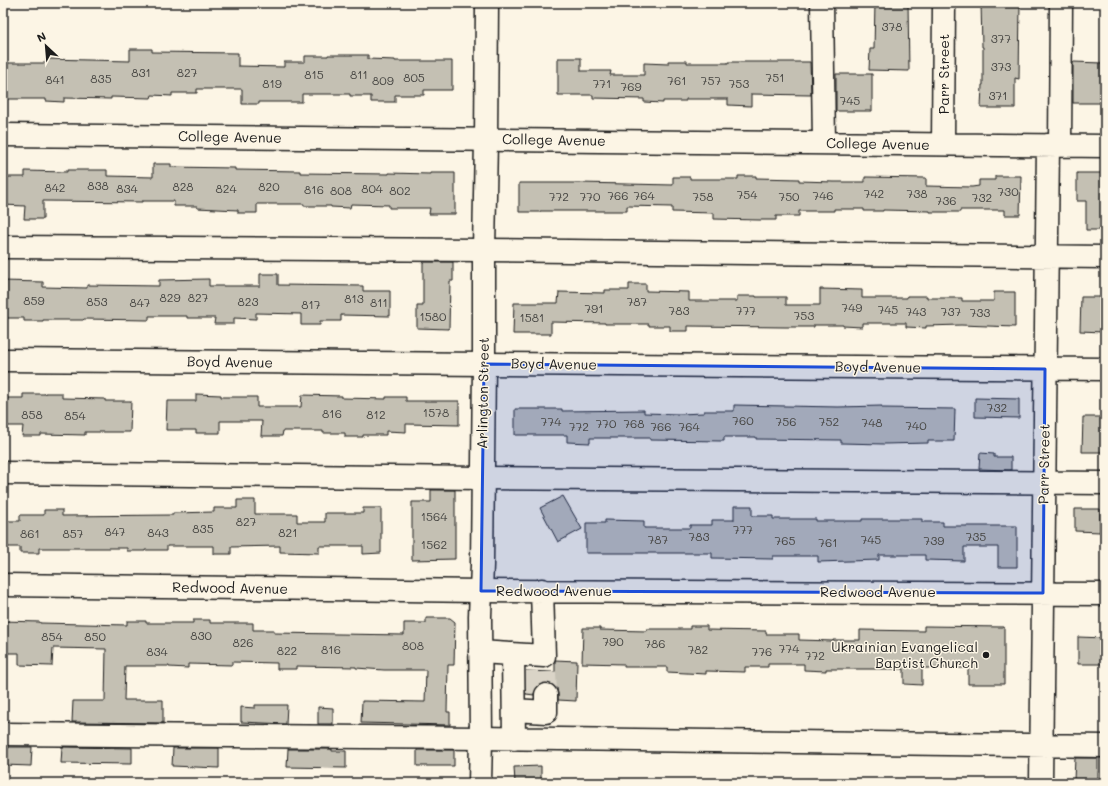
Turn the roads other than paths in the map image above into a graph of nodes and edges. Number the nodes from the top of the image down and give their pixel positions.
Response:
1 (487, 3) edge
2 (822, 3) edge
3 (944, 3) edge
4 (1061, 3) edge
5 (3, 135) edge
6 (486, 140) junction
7 (824, 143) junction
8 (944, 144) junction
9 (1054, 145) junction
10 (1105, 146) edge
11 (3, 247) edge
12 (484, 250) junction
13 (1047, 256) junction
14 (1105, 257) edge
15 (3, 360) edge
16 (484, 364) junction
17 (1045, 369) junction
18 (1105, 369) edge
19 (3, 473) edge
20 (482, 478) junction
21 (1044, 483) junction
22 (1105, 483) edge
23 (3, 585) edge
24 (542, 590) junction
25 (481, 591) junction
26 (1043, 593) junction
27 (1105, 594) edge
28 (480, 652) junction
29 (531, 661) junction
30 (3, 734) edge
31 (481, 738) junction
32 (514, 739) junction
33 (1041, 745) junction
34 (1105, 746) edge
35 (480, 783) edge
36 (1041, 783) edge

1 - 6 street, Arlington Street
2 - 7 street
3 - 8 street, Parr Street
4 - 9 street, Parr Street
5 - 6 street, College Avenue
6 - 7 street, College Avenue
6 - 12 street, Arlington Street
7 - 8 street, College Avenue
8 - 9 street, College Avenue
9 - 10 street, College Avenue
9 - 13 street, Parr Street
11 - 12 street
12 - 13 street
12 - 16 street, Arlington Street
13 - 14 street
13 - 17 street, Parr Street
15 - 16 street, Boyd Avenue
16 - 17 street, Boyd Avenue
16 - 20 street, Arlington Street
17 - 18 street, Boyd Avenue
17 - 21 street, Parr Street
19 - 20 street
20 - 21 street
20 - 25 street, Arlington Street
21 - 22 street
21 - 26 street, Parr Street
23 - 25 street, Redwood Avenue
24 - 25 street, Redwood Avenue
24 - 26 street, Redwood Avenue
24 - 29 street
25 - 28 street, Arlington Street
26 - 27 street, Redwood Avenue
26 - 33 street, Parr Street
28 - 29 street
28 - 31 street, Arlington Street
29 - 32 street
30 - 31 street
31 - 32 street
31 - 35 street, Arlington Street
32 - 33 street
33 - 34 street
33 - 36 street, Parr Street

